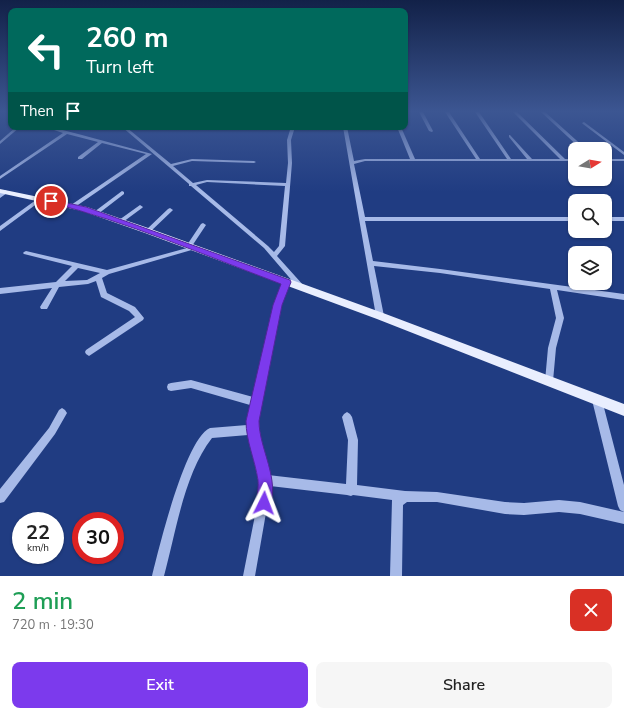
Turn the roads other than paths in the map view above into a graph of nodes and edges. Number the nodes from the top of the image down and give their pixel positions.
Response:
1 (57, 139) edge
2 (92, 139) edge
3 (136, 139) edge
4 (289, 139) edge
5 (347, 139) edge
6 (404, 139) edge
7 (465, 139) edge
8 (495, 139) edge
9 (513, 139) edge
10 (542, 139) edge
11 (604, 139) edge
12 (101, 142) junction
13 (151, 153) junction
14 (624, 154) edge
15 (80, 158) dead end
16 (413, 160) junction
17 (479, 160) junction
18 (510, 160) junction
19 (531, 160) junction
20 (564, 160) junction
21 (568, 160) edge
22 (612, 160) edge
23 (624, 160) edge
24 (254, 162) dead end
25 (351, 163) junction
26 (170, 166) junction
27 (0, 178) edge
28 (288, 184) junction
29 (191, 185) junction
30 (2, 193) edge
31 (122, 193) dead end
32 (40, 199) junction
33 (73, 206) junction
34 (140, 207) dead end
35 (170, 210) dead end
36 (96, 213) junction
37 (362, 219) junction
38 (568, 219) edge
39 (612, 219) edge
40 (624, 219) edge
41 (121, 222) junction
42 (203, 225) dead end
43 (0, 229) edge
44 (148, 231) junction
45 (191, 247) junction
46 (26, 253) dead end
47 (274, 256) junction
48 (370, 263) junction
49 (77, 265) junction
50 (108, 272) junction
51 (98, 276) junction
52 (286, 282) junction
53 (57, 285) junction
54 (553, 287) junction
55 (302, 288) junction
56 (0, 291) edge
57 (624, 297) edge
58 (44, 307) dead end
59 (380, 316) junction
60 (89, 352) dead end
61 (548, 381) junction
62 (171, 388) dead end
63 (597, 400) junction
64 (256, 402) junction
65 (624, 410) edge
66 (62, 413) dead end
67 (347, 417) dead end
68 (252, 430) junction
69 (265, 480) junction
70 (352, 491) junction
71 (405, 496) junction
72 (0, 498) edge
73 (624, 506) edge
74 (624, 518) edge
75 (158, 576) edge
76 (249, 576) edge
77 (396, 576) edge

1 - 27 street
2 - 12 street
3 - 13 street
4 - 28 street
5 - 25 street
6 - 16 street
7 - 17 street
8 - 18 street
9 - 19 street
10 - 20 street
11 - 14 street
12 - 13 street
12 - 15 street
13 - 26 street
13 - 33 street
16 - 17 street
16 - 25 street
17 - 18 street
18 - 19 street
19 - 20 street
20 - 21 street
22 - 23 street
24 - 26 street
25 - 37 street
26 - 29 street
28 - 29 street
28 - 47 street
29 - 47 street
30 - 32 main road
31 - 36 street
32 - 33 main road
32 - 43 street
33 - 36 main road
34 - 41 street
35 - 44 street
36 - 41 main road
37 - 38 street
37 - 48 street
39 - 40 street
41 - 44 main road
42 - 45 street
44 - 45 main road
45 - 50 street
45 - 52 main road
46 - 49 street
47 - 55 street
48 - 54 street
48 - 59 street
49 - 50 street
49 - 53 street
50 - 51 street
51 - 53 street
51 - 60 street
52 - 55 main road
52 - 64 street
53 - 56 street
53 - 58 street
54 - 57 street
54 - 61 street
55 - 59 main road
59 - 61 main road
61 - 63 main road
62 - 64 street
63 - 65 main road
63 - 73 street
64 - 68 street
66 - 72 street
67 - 70 street
68 - 69 street
68 - 75 street
69 - 70 street
69 - 76 street
70 - 71 street
71 - 74 street
71 - 77 street

